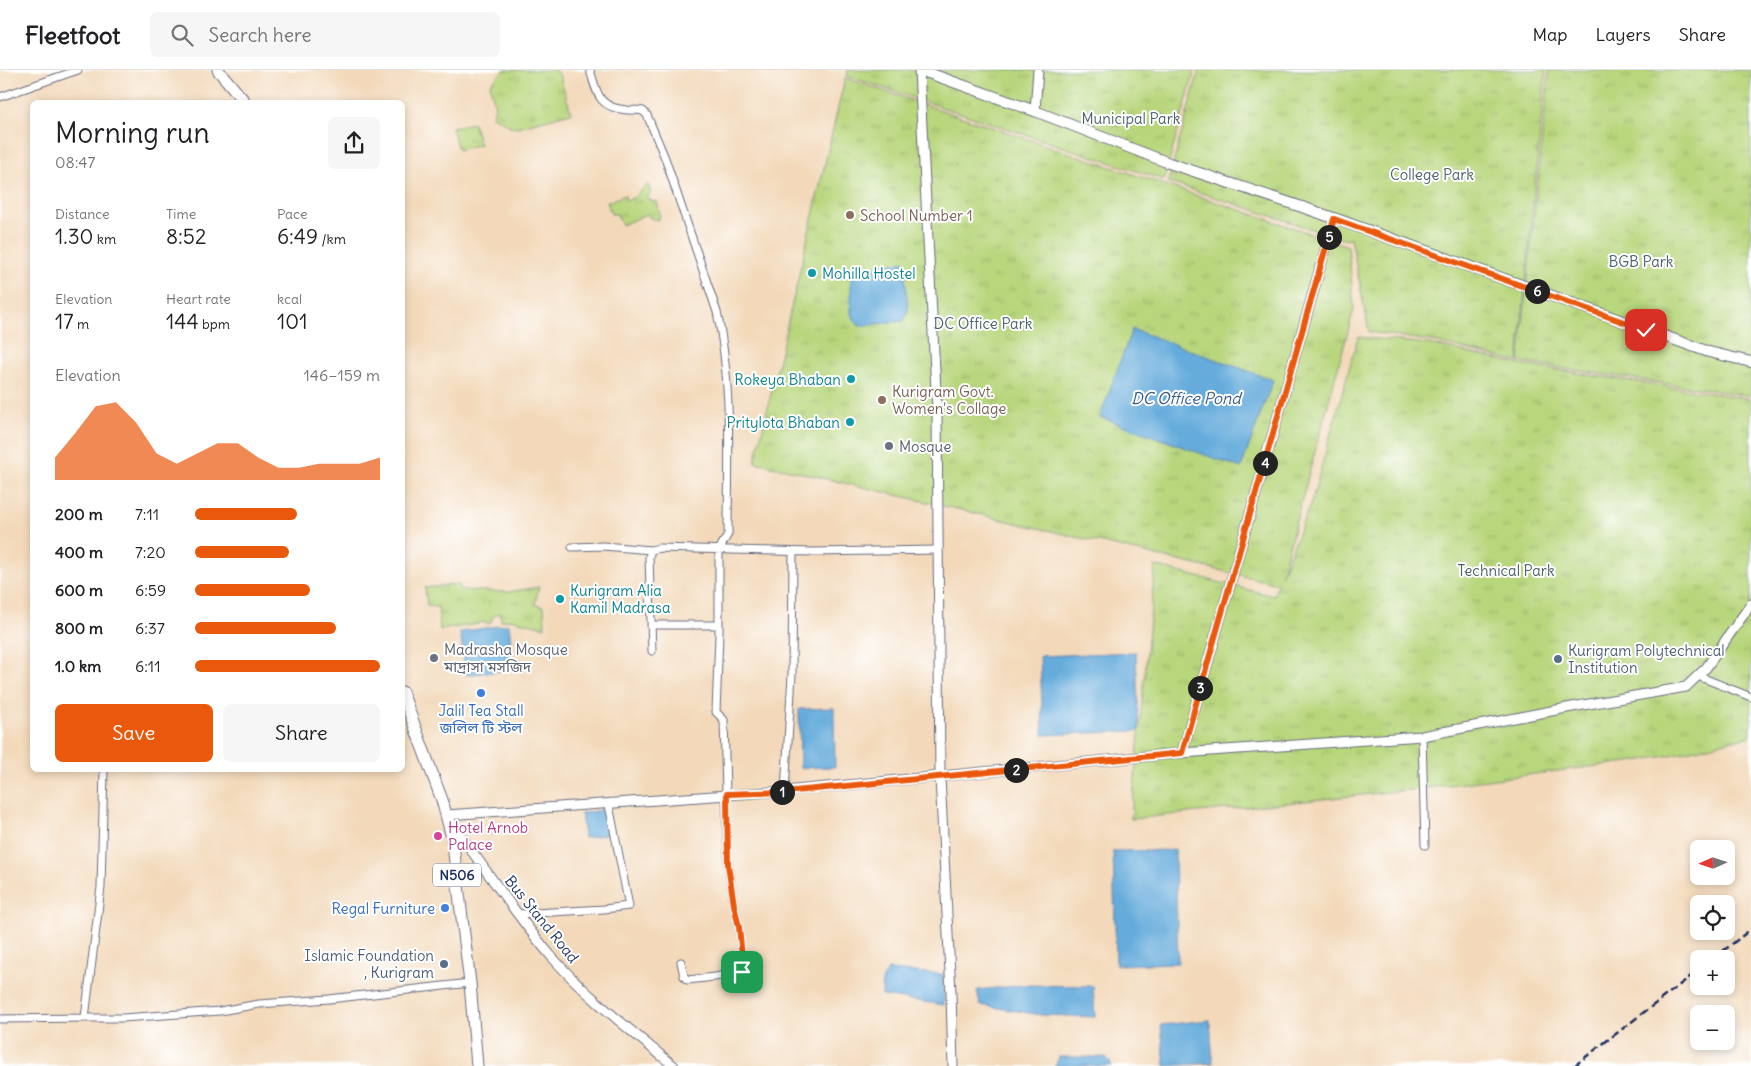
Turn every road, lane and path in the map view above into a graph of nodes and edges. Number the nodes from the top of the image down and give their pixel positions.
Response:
1 (78, 70) edge
2 (218, 70) edge
3 (590, 70) edge
4 (919, 70) edge
5 (1038, 70) edge
6 (0, 97) edge
7 (243, 100) edge
8 (1035, 111) junction
9 (1334, 219) junction
10 (1751, 362) edge
11 (572, 547) dead end
12 (651, 550) junction
13 (719, 550) junction
14 (938, 550) junction
15 (794, 552) junction
16 (1751, 604) edge
17 (651, 622) junction
18 (718, 625) junction
19 (652, 651) dead end
20 (1698, 676) junction
21 (1751, 697) edge
22 (405, 700) edge
23 (1422, 736) junction
24 (1182, 753) junction
25 (104, 772) edge
26 (940, 777) junction
27 (785, 792) junction
28 (727, 794) junction
29 (609, 805) junction
30 (447, 816) junction
31 (1425, 846) dead end
32 (518, 914) junction
33 (681, 962) dead end
34 (470, 983) junction
35 (85, 1018) junction
36 (0, 1019) edge
37 (477, 1066) edge
38 (674, 1066) edge
39 (953, 1066) edge

1 - 6 street
2 - 7 highway
3 - 13 street
4 - 8 main road
4 - 14 street
5 - 8 street
8 - 9 main road
9 - 10 main road
9 - 24 street
11 - 12 street
12 - 13 street
12 - 17 street
13 - 15 street
13 - 18 street
14 - 15 street
14 - 26 street
15 - 27 street
16 - 20 street
17 - 18 street
17 - 19 street
18 - 28 street
20 - 21 street
20 - 23 street
22 - 30 highway, N506
23 - 24 street
23 - 31 street
24 - 26 street
25 - 35 street
26 - 27 street
26 - 39 street
27 - 28 street
28 - 29 street
28 - 33 street
29 - 30 street
29 - 32 street
30 - 32 street, Bus Stand Road
30 - 34 highway, N506
32 - 38 street, Bus Stand Road
34 - 35 street
34 - 37 highway, N506
35 - 36 street

